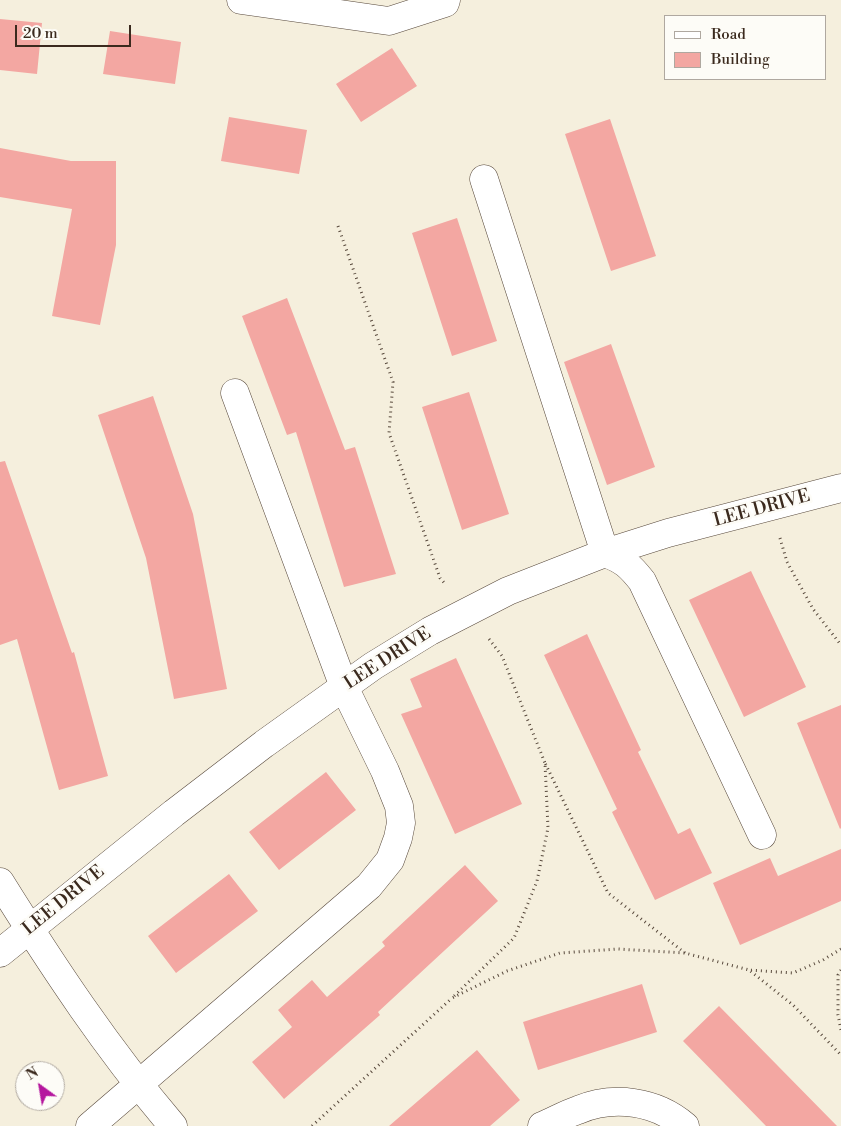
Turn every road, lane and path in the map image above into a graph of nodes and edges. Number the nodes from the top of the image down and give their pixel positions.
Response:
1 (241, 0) edge
2 (446, 0) edge
3 (484, 179) dead end
4 (338, 226) dead end
5 (235, 393) dead end
6 (841, 488) edge
7 (771, 506) junction
8 (605, 553) junction
9 (468, 612) junction
10 (841, 645) edge
11 (344, 687) junction
12 (545, 763) junction
13 (762, 835) dead end
14 (0, 882) edge
15 (30, 930) junction
16 (841, 948) edge
17 (0, 952) edge
18 (685, 953) junction
19 (749, 970) junction
20 (841, 970) edge
21 (452, 998) junction
22 (841, 1030) edge
23 (841, 1055) edge
24 (138, 1086) junction
25 (90, 1126) edge
26 (173, 1126) edge
27 (312, 1126) edge
28 (542, 1126) edge
29 (685, 1126) edge

1 - 2 street
3 - 8 street
4 - 9 path
5 - 11 street
6 - 7 street, LEE DRIVE
7 - 8 street, LEE DRIVE
7 - 10 path
8 - 9 street, LEE DRIVE
8 - 13 street
9 - 11 street, LEE DRIVE
9 - 12 path
11 - 15 street, LEE DRIVE
11 - 24 street
12 - 18 path
12 - 21 path
14 - 15 street
15 - 17 street, LEE DRIVE
15 - 24 street
16 - 19 path
18 - 19 path
18 - 21 path
19 - 23 path
20 - 22 path
21 - 27 path
24 - 25 street
24 - 26 street
28 - 29 street

